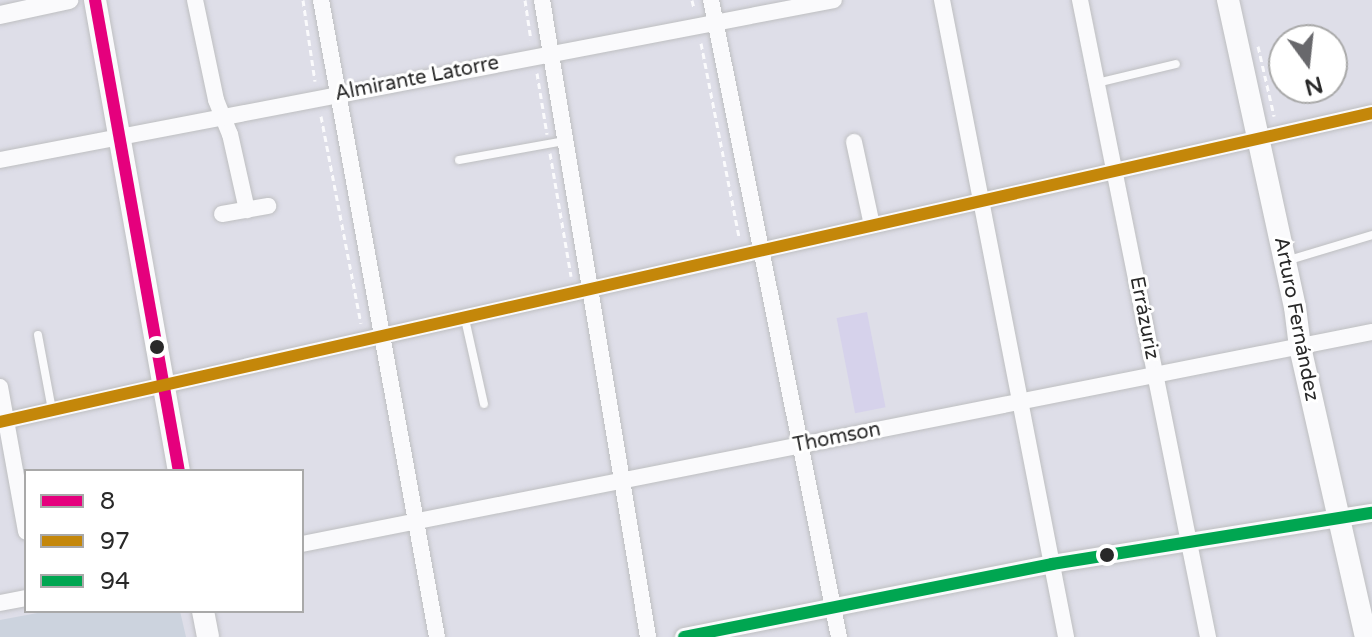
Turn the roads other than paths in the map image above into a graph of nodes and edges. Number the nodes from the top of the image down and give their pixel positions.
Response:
1 (69, 0) edge
2 (95, 0) edge
3 (195, 0) edge
4 (321, 0) edge
5 (542, 0) edge
6 (711, 0) edge
7 (834, 0) edge
8 (942, 0) edge
9 (1080, 0) edge
10 (1228, 0) edge
11 (26, 4) edge
12 (0, 15) edge
13 (716, 22) junction
14 (551, 54) junction
15 (1176, 64) dead end
16 (1097, 83) junction
17 (338, 95) junction
18 (1372, 113) edge
19 (223, 117) junction
20 (120, 137) junction
21 (1259, 138) junction
22 (557, 142) junction
23 (854, 142) dead end
24 (0, 160) edge
25 (459, 160) dead end
26 (1114, 170) junction
27 (981, 201) junction
28 (268, 206) dead end
29 (247, 210) junction
30 (222, 214) dead end
31 (872, 225) junction
32 (1372, 235) edge
33 (761, 250) junction
34 (1286, 262) junction
35 (590, 290) junction
36 (465, 319) junction
37 (1372, 332) edge
38 (38, 335) dead end
39 (382, 338) junction
40 (1300, 347) junction
41 (1156, 375) junction
42 (0, 387) edge
43 (165, 387) junction
44 (1020, 402) junction
45 (484, 404) dead end
46 (52, 411) junction
47 (3, 421) edge
48 (801, 446) junction
49 (179, 469) edge
50 (622, 481) junction
51 (1372, 513) edge
52 (1339, 518) junction
53 (24, 522) edge
54 (416, 522) junction
55 (1189, 542) junction
56 (304, 544) edge
57 (1052, 564) junction
58 (24, 598) edge
59 (0, 603) edge
60 (833, 608) junction
61 (203, 613) edge
62 (208, 637) edge
63 (437, 637) edge
64 (648, 637) edge
65 (684, 637) edge
66 (839, 637) edge
67 (1066, 637) edge
68 (1208, 637) edge
69 (1366, 637) edge

1 - 11 street
2 - 20 main road
3 - 19 street
4 - 17 street
5 - 14 street
6 - 13 street
7 - 13 street, Almirante Latorre
8 - 27 street
9 - 16 street, Errázuriz
10 - 21 main road, Arturo Fernández
11 - 12 street
13 - 14 street, Almirante Latorre
13 - 33 street
14 - 17 street, Almirante Latorre
14 - 22 street
15 - 16 lane
16 - 26 street, Errázuriz
17 - 19 street, Almirante Latorre
17 - 39 street
18 - 21 street
19 - 20 street, Almirante Latorre
19 - 29 street
20 - 24 street, Almirante Latorre
20 - 43 main road
21 - 26 street
21 - 34 main road, Arturo Fernández
22 - 25 lane
22 - 35 street
23 - 31 street
26 - 27 street
26 - 41 street, Errázuriz
27 - 31 street
27 - 44 street
28 - 29 street
29 - 30 street
31 - 33 street
32 - 34 lane
33 - 35 street
33 - 48 street
34 - 40 main road, Arturo Fernández
35 - 36 street
35 - 50 street
36 - 39 street
36 - 45 lane
37 - 40 street, Thomson
38 - 46 lane
39 - 43 street
39 - 54 street
40 - 41 street, Thomson
40 - 52 main road, Arturo Fernández
41 - 44 street, Thomson
41 - 55 street, Errázuriz
42 - 47 street
43 - 46 street
43 - 49 main road
44 - 48 street, Thomson
44 - 57 street
46 - 47 street
47 - 53 street
48 - 50 street, Thomson
48 - 60 street
50 - 54 street, Thomson
50 - 64 street
51 - 52 street
52 - 55 street
52 - 69 main road, Arturo Fernández
54 - 56 street, Thomson
54 - 63 street
55 - 57 street
55 - 68 street, Errázuriz
57 - 60 street
57 - 67 street
58 - 59 street
60 - 65 street
60 - 66 street
61 - 62 main road

